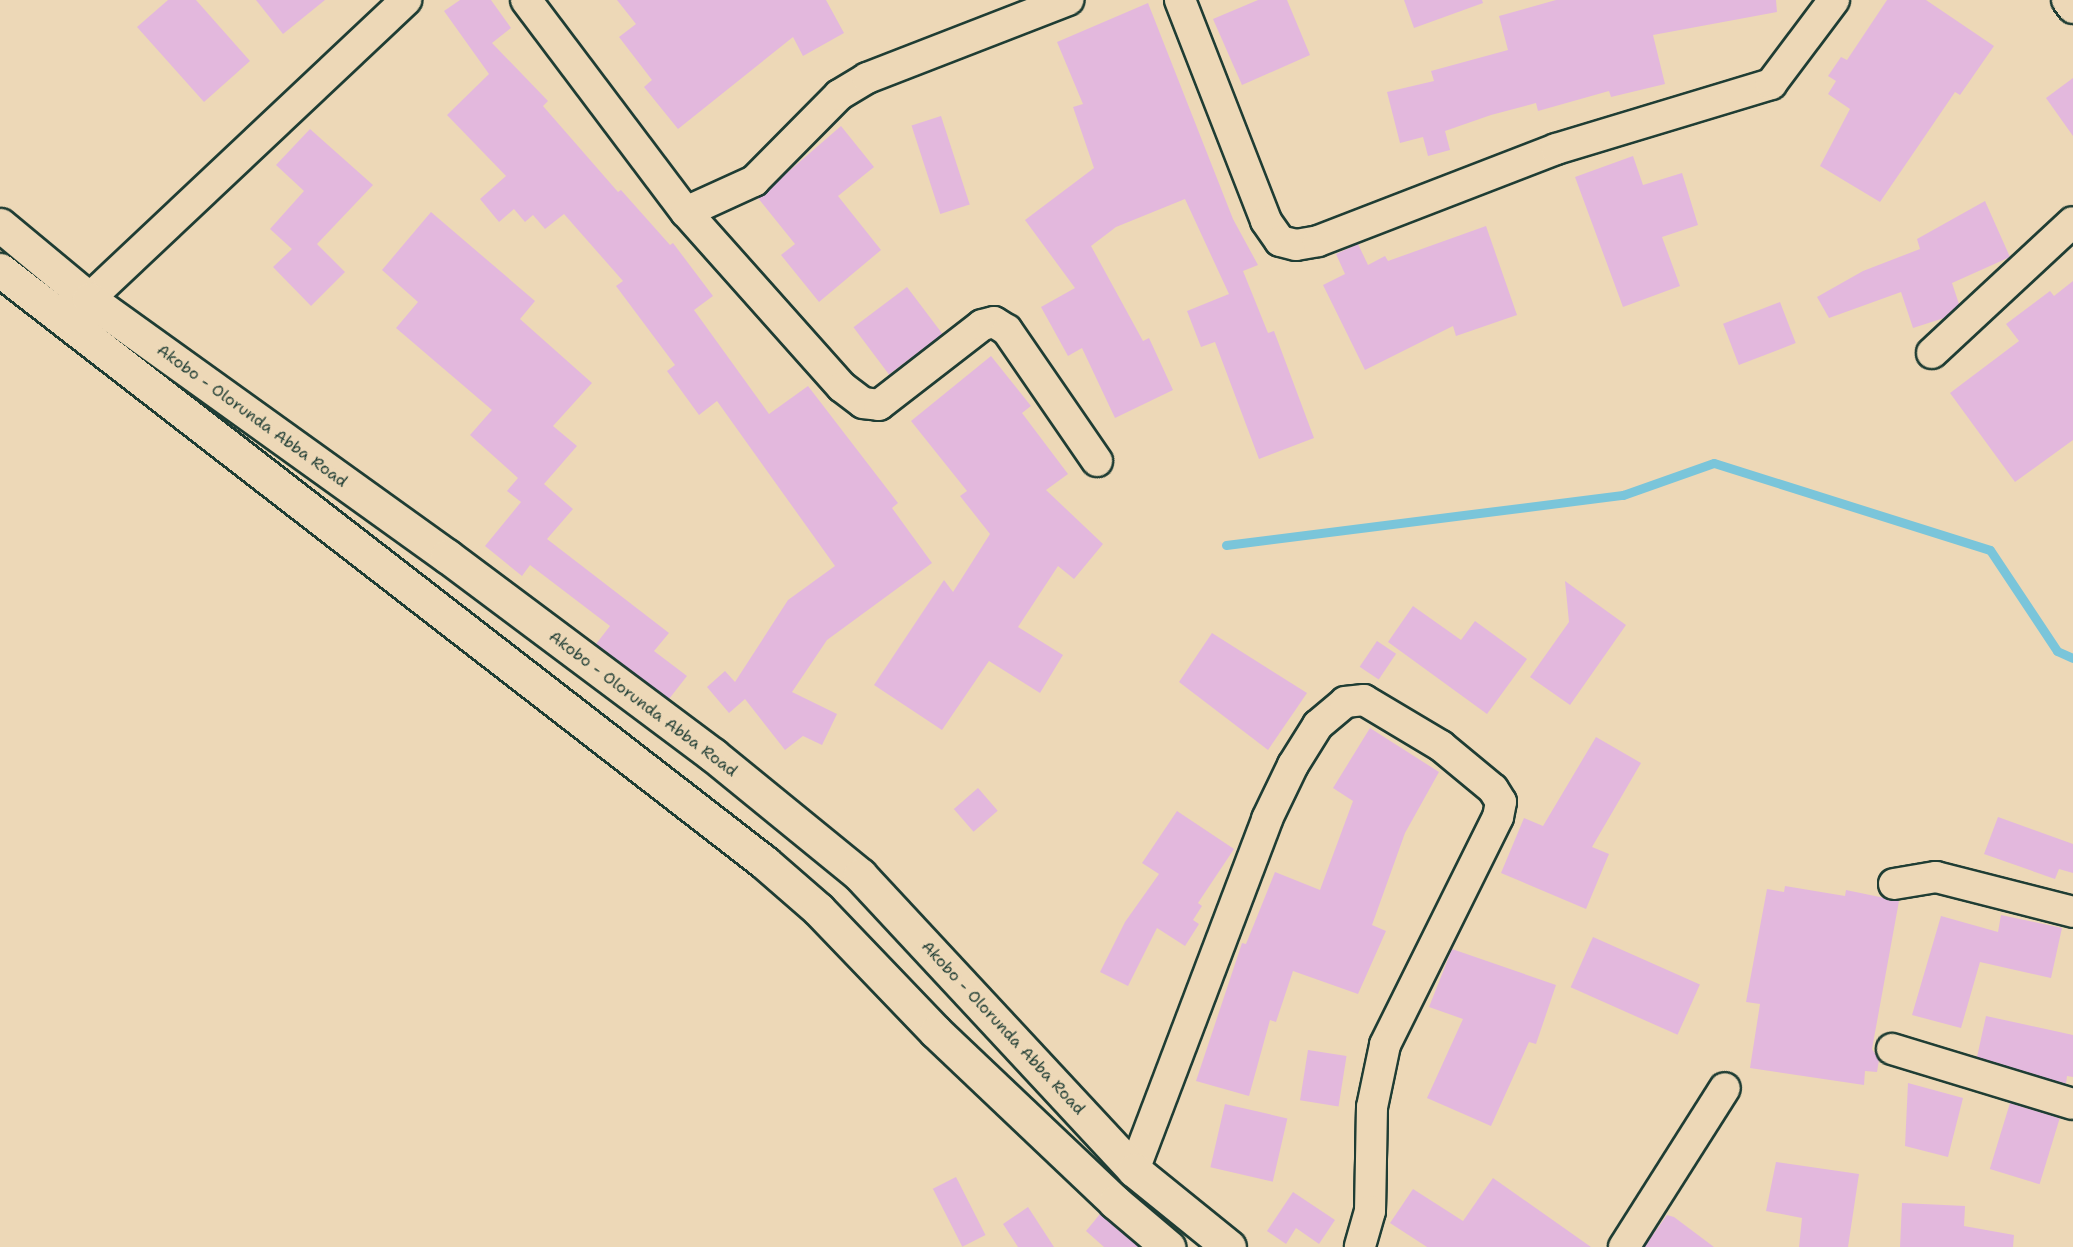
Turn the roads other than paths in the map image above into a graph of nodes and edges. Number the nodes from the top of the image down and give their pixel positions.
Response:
1 (406, 0) edge
2 (526, 0) edge
3 (1068, 0) edge
4 (1180, 0) edge
5 (1834, 0) edge
6 (2067, 0) edge
7 (2073, 8) edge
8 (686, 213) junction
9 (2073, 222) edge
10 (0, 225) edge
11 (0, 270) edge
12 (89, 299) junction
13 (1932, 353) dead end
14 (1097, 461) dead end
15 (651, 712) junction
16 (617, 750) junction
17 (1894, 884) dead end
18 (2073, 912) edge
19 (1892, 1049) dead end
20 (1725, 1088) dead end
21 (2073, 1104) edge
22 (1134, 1170) junction
23 (1168, 1247) edge
24 (1229, 1247) edge
25 (1360, 1247) edge
26 (1624, 1247) edge

1 - 12 street
2 - 8 street
3 - 8 street
4 - 5 street
6 - 7 street
8 - 14 street
9 - 13 street
10 - 12 main road, Akobo - Olorunda Abba Road
11 - 16 main road
12 - 15 main road, Akobo - Olorunda Abba Road
15 - 16 main road
15 - 22 main road, Akobo - Olorunda Abba Road
16 - 23 main road
17 - 18 street
19 - 21 street
20 - 26 street
22 - 24 main road, Akobo - Olorunda Abba Road
22 - 25 street

